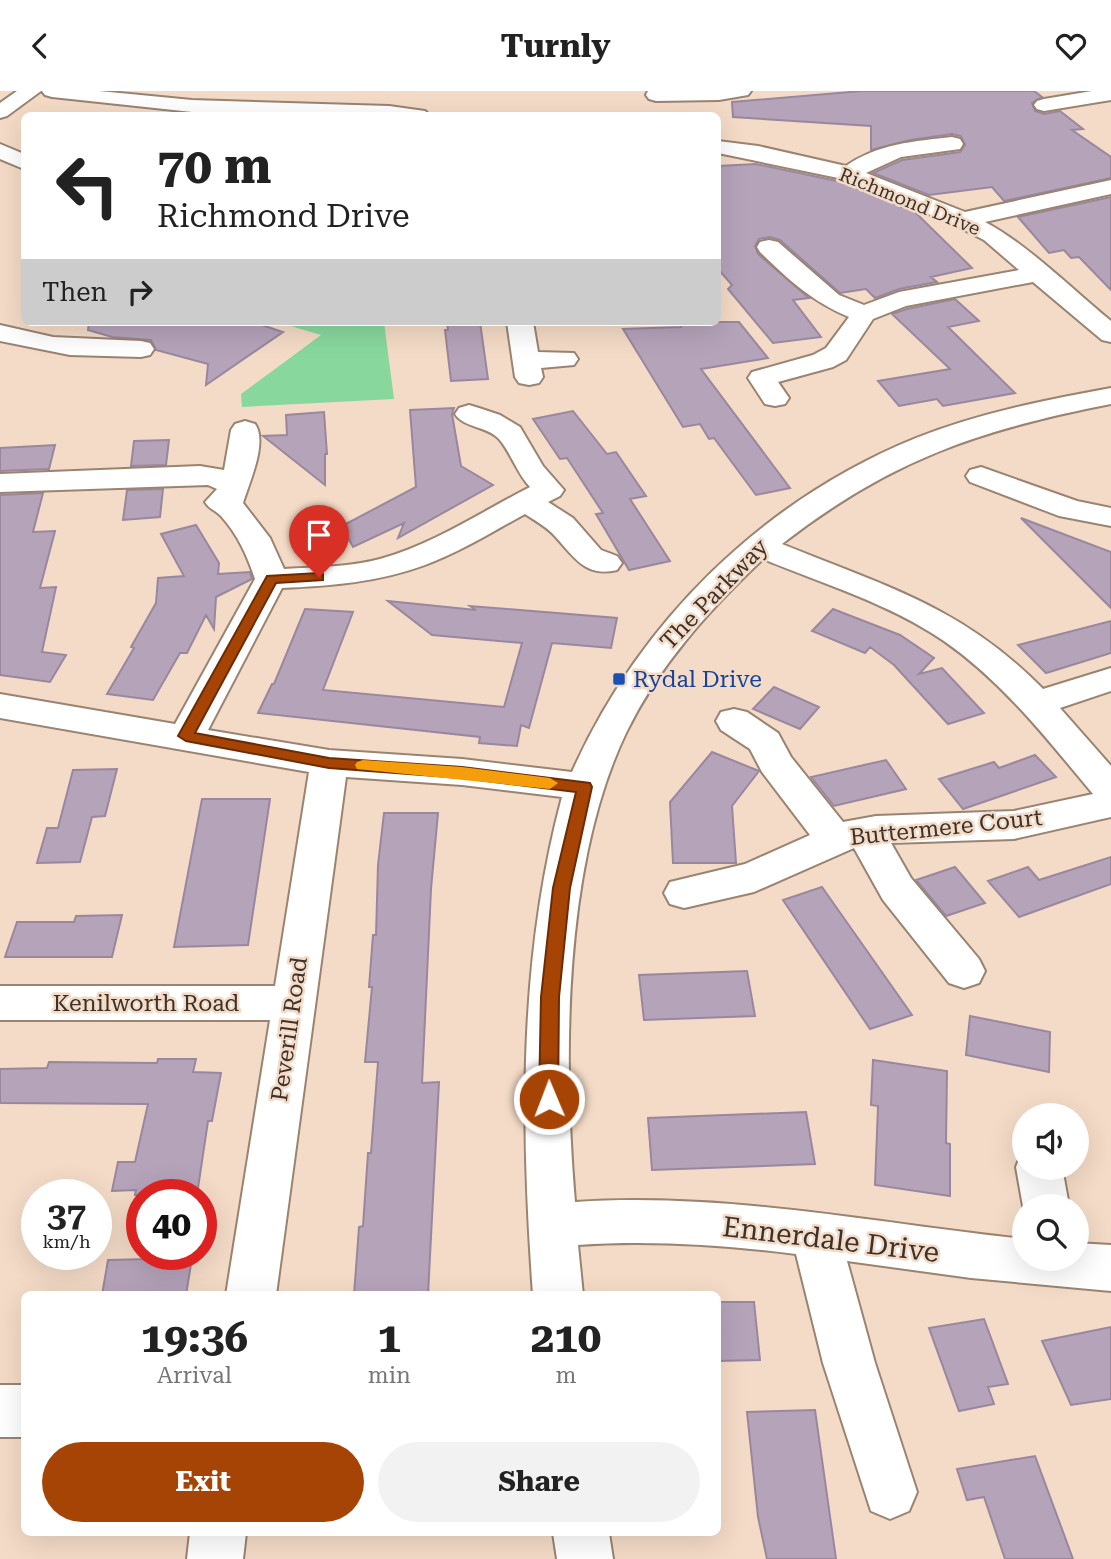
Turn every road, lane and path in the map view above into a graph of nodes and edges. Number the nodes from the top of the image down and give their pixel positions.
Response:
1 (31, 91) edge
2 (52, 91) edge
3 (741, 91) edge
4 (1111, 94) edge
5 (142, 97) edge
6 (655, 100) edge
7 (1044, 105) dead end
8 (0, 111) edge
9 (248, 111) edge
10 (383, 112) edge
11 (952, 143) dead end
12 (721, 147) edge
13 (0, 151) edge
14 (21, 161) edge
15 (850, 174) junction
16 (1111, 187) edge
17 (963, 220) junction
18 (795, 243) dead end
19 (1041, 273) junction
20 (864, 314) junction
21 (521, 326) edge
22 (0, 333) edge
23 (1111, 334) edge
24 (141, 349) dead end
25 (564, 359) dead end
26 (1111, 396) edge
27 (775, 398) dead end
28 (469, 414) dead end
29 (245, 430) dead end
30 (981, 476) dead end
31 (0, 483) edge
32 (221, 496) junction
33 (542, 502) junction
34 (1108, 506) edge
35 (758, 547) junction
36 (606, 563) dead end
37 (271, 579) junction
38 (1111, 679) edge
39 (1036, 704) junction
40 (0, 706) edge
41 (734, 721) dead end
42 (186, 736) junction
43 (329, 763) junction
44 (584, 787) junction
45 (1111, 791) edge
46 (1111, 804) edge
47 (850, 836) junction
48 (684, 894) dead end
49 (964, 971) dead end
50 (0, 1003) edge
51 (292, 1003) junction
52 (551, 1225) junction
53 (816, 1235) junction
54 (1012, 1257) edge
55 (1089, 1266) edge
56 (1111, 1268) edge
57 (252, 1291) edge
58 (558, 1291) edge
59 (0, 1411) edge
60 (21, 1411) edge
61 (890, 1492) dead end
62 (218, 1536) edge
63 (581, 1536) edge
64 (215, 1559) edge
65 (585, 1559) edge

1 - 8 street
2 - 5 street
3 - 6 street
4 - 7 street
5 - 9 street
9 - 10 street
11 - 15 street
12 - 15 street, Richmond Drive
13 - 14 street
15 - 17 street, Richmond Drive
16 - 17 street
17 - 19 street, Richmond Drive
18 - 20 street
19 - 20 street
19 - 23 street, Richmond Drive
20 - 27 street
21 - 25 street
22 - 24 street
26 - 35 street, The Parkway
28 - 33 street
29 - 32 street
30 - 34 street
31 - 32 street
32 - 37 street
33 - 36 street
33 - 37 street
35 - 39 street
35 - 44 street, The Parkway
37 - 42 street
38 - 39 street
39 - 45 street
40 - 42 street
41 - 47 street
42 - 43 street
43 - 44 street
43 - 51 street, Peverill Road
44 - 52 street, The Parkway
46 - 47 street, Buttermere Court
47 - 48 street, Buttermere Court
47 - 49 street
50 - 51 street, Kenilworth Road
51 - 57 street, Peverill Road
52 - 53 street, Ennerdale Drive
52 - 58 street, The Parkway
53 - 54 street, Ennerdale Drive
53 - 61 street
55 - 56 street, Ennerdale Drive
59 - 60 street
62 - 64 street
63 - 65 street

